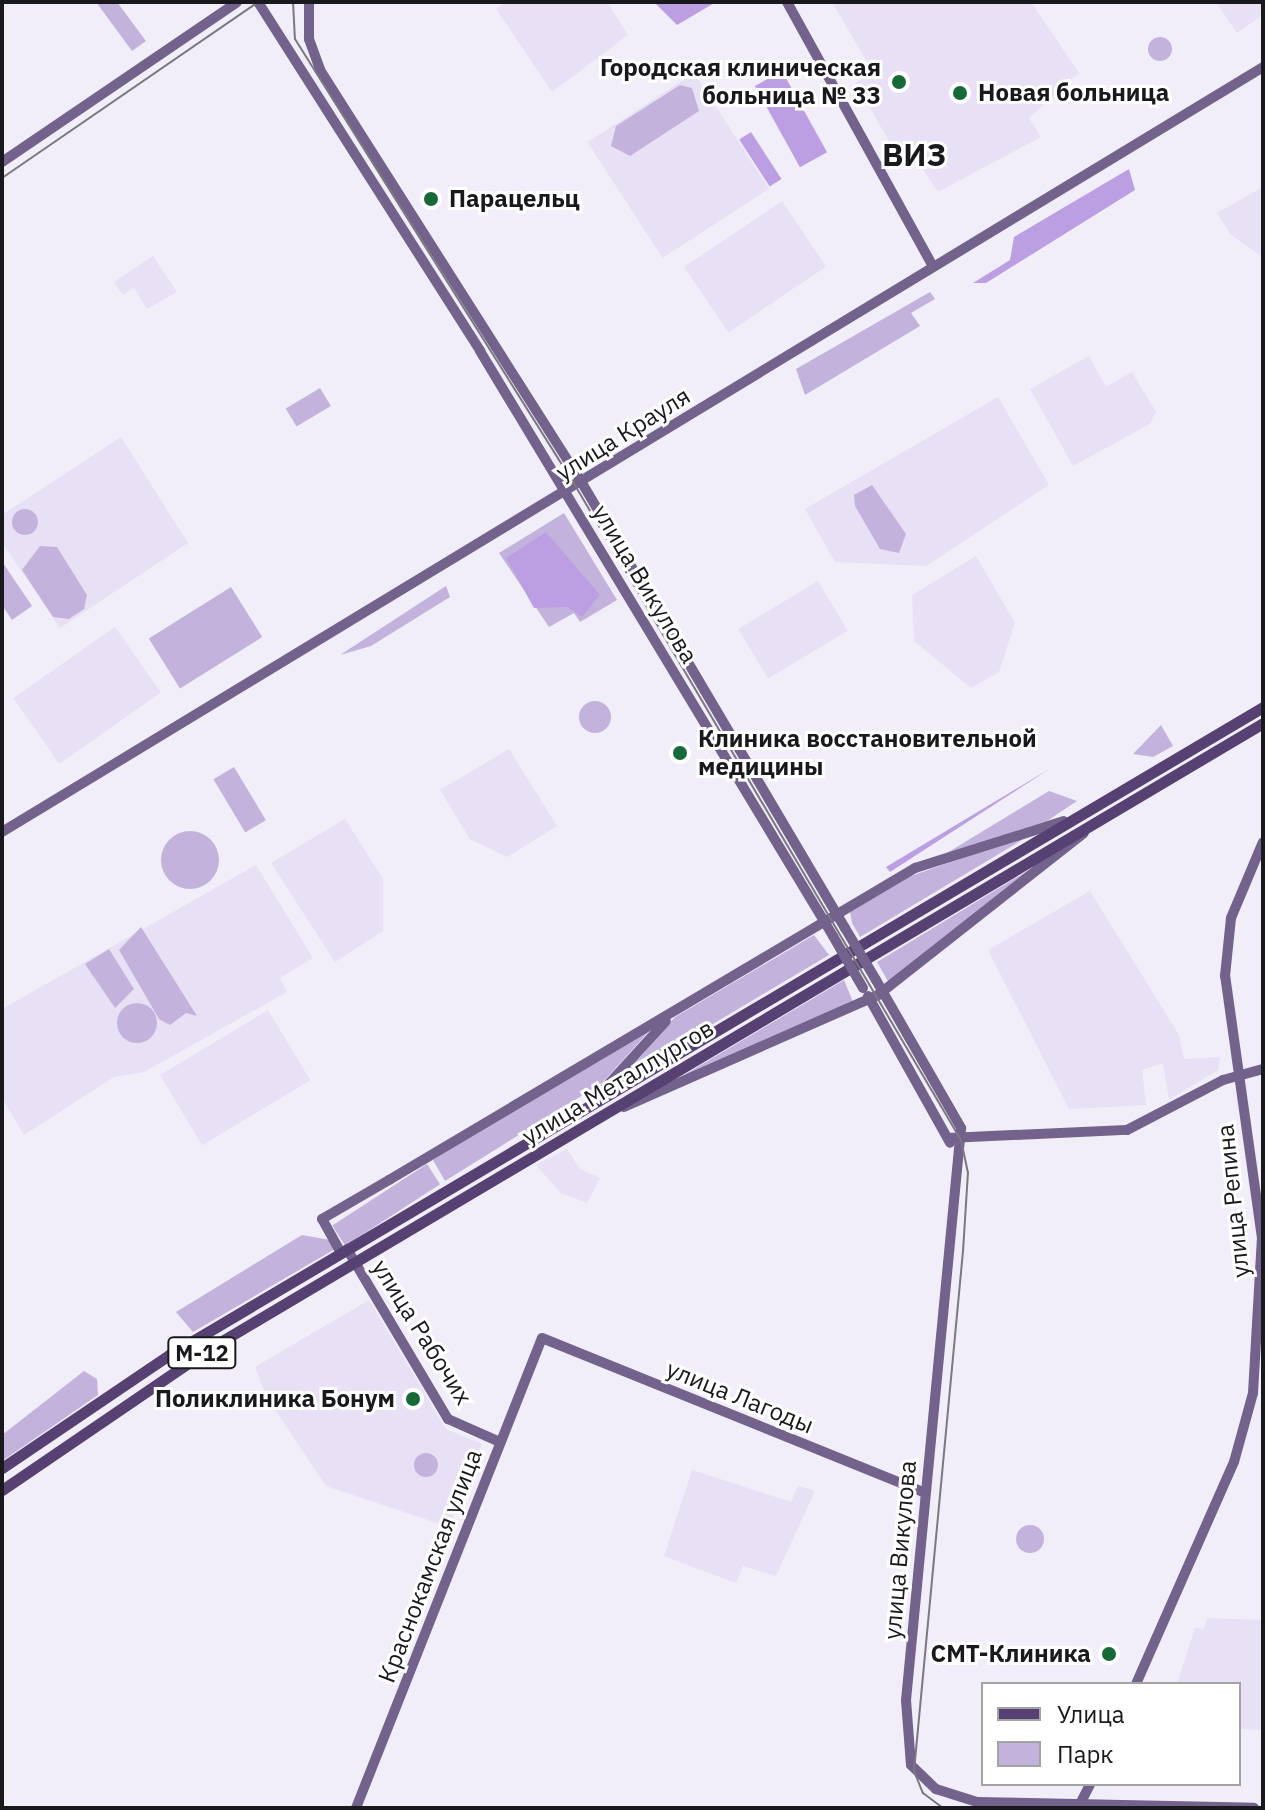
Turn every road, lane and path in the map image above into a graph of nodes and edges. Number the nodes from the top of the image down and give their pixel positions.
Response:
1 (237, 2) edge
2 (258, 2) edge
3 (309, 2) edge
4 (787, 2) edge
5 (1263, 67) edge
6 (2, 162) edge
7 (933, 266) junction
8 (582, 483) junction
9 (566, 493) junction
10 (1263, 707) edge
11 (1263, 723) edge
12 (1078, 817) junction
13 (1097, 823) junction
14 (2, 832) edge
15 (1263, 842) edge
16 (837, 915) junction
17 (825, 922) junction
18 (883, 993) junction
19 (870, 1000) junction
20 (673, 1014) junction
21 (1263, 1069) edge
22 (1238, 1074) junction
23 (589, 1105) junction
24 (607, 1114) junction
25 (954, 1138) junction
26 (322, 1219) joint
27 (344, 1251) junction
28 (355, 1262) junction
29 (542, 1338) joint
30 (500, 1442) junction
31 (18, 1455) junction
32 (2, 1468) edge
33 (27, 1470) junction
34 (2, 1490) edge
35 (924, 1492) junction
36 (1137, 1682) edge
37 (1089, 1786) edge
38 (1079, 1806) edge
39 (356, 1808) edge
40 (1254, 1808) edge

1 - 6 street
2 - 9 street, улица Викулова
3 - 8 street, улица Викулова
4 - 7 street
5 - 7 street, улица Крауля
7 - 8 street, улица Крауля
8 - 9 street, улица Крауля
8 - 16 street, улица Викулова
9 - 14 street, улица Крауля
9 - 17 street, улица Викулова
10 - 12 main road, улица Металлургов
11 - 13 main road, улица Металлургов
12 - 16 street, улица Металлургов
12 - 23 main road, улица Металлургов
13 - 18 street
13 - 24 main road, улица Металлургов
15 - 22 street, улица Репина
16 - 17 street, улица Металлургов
16 - 18 street, улица Викулова, bridge
17 - 19 street, улица Викулова, bridge
17 - 20 street, улица Металлургов
18 - 19 street
18 - 25 street, улица Викулова
19 - 24 street
19 - 25 street, улица Викулова
20 - 23 street
20 - 26 street, улица Металлургов
21 - 22 street
22 - 25 street
22 - 36 street, улица Репина
23 - 27 main road, улица Металлургов
24 - 28 main road, улица Металлургов
25 - 35 street, улица Викулова
26 - 27 street, улица Рабочих
27 - 28 street, улица Рабочих
27 - 31 main road, улица Металлургов / М-12
28 - 30 street, улица Рабочих
28 - 33 main road, улица Металлургов / М-12
29 - 30 street, Краснокамская улица
29 - 35 street, улица Лагоды
30 - 39 street, Краснокамская улица
31 - 32 main road, улица Металлургов / М-12
31 - 33 main road
33 - 34 main road, улица Металлургов
35 - 38 street, улица Викулова
37 - 38 street
38 - 40 street

